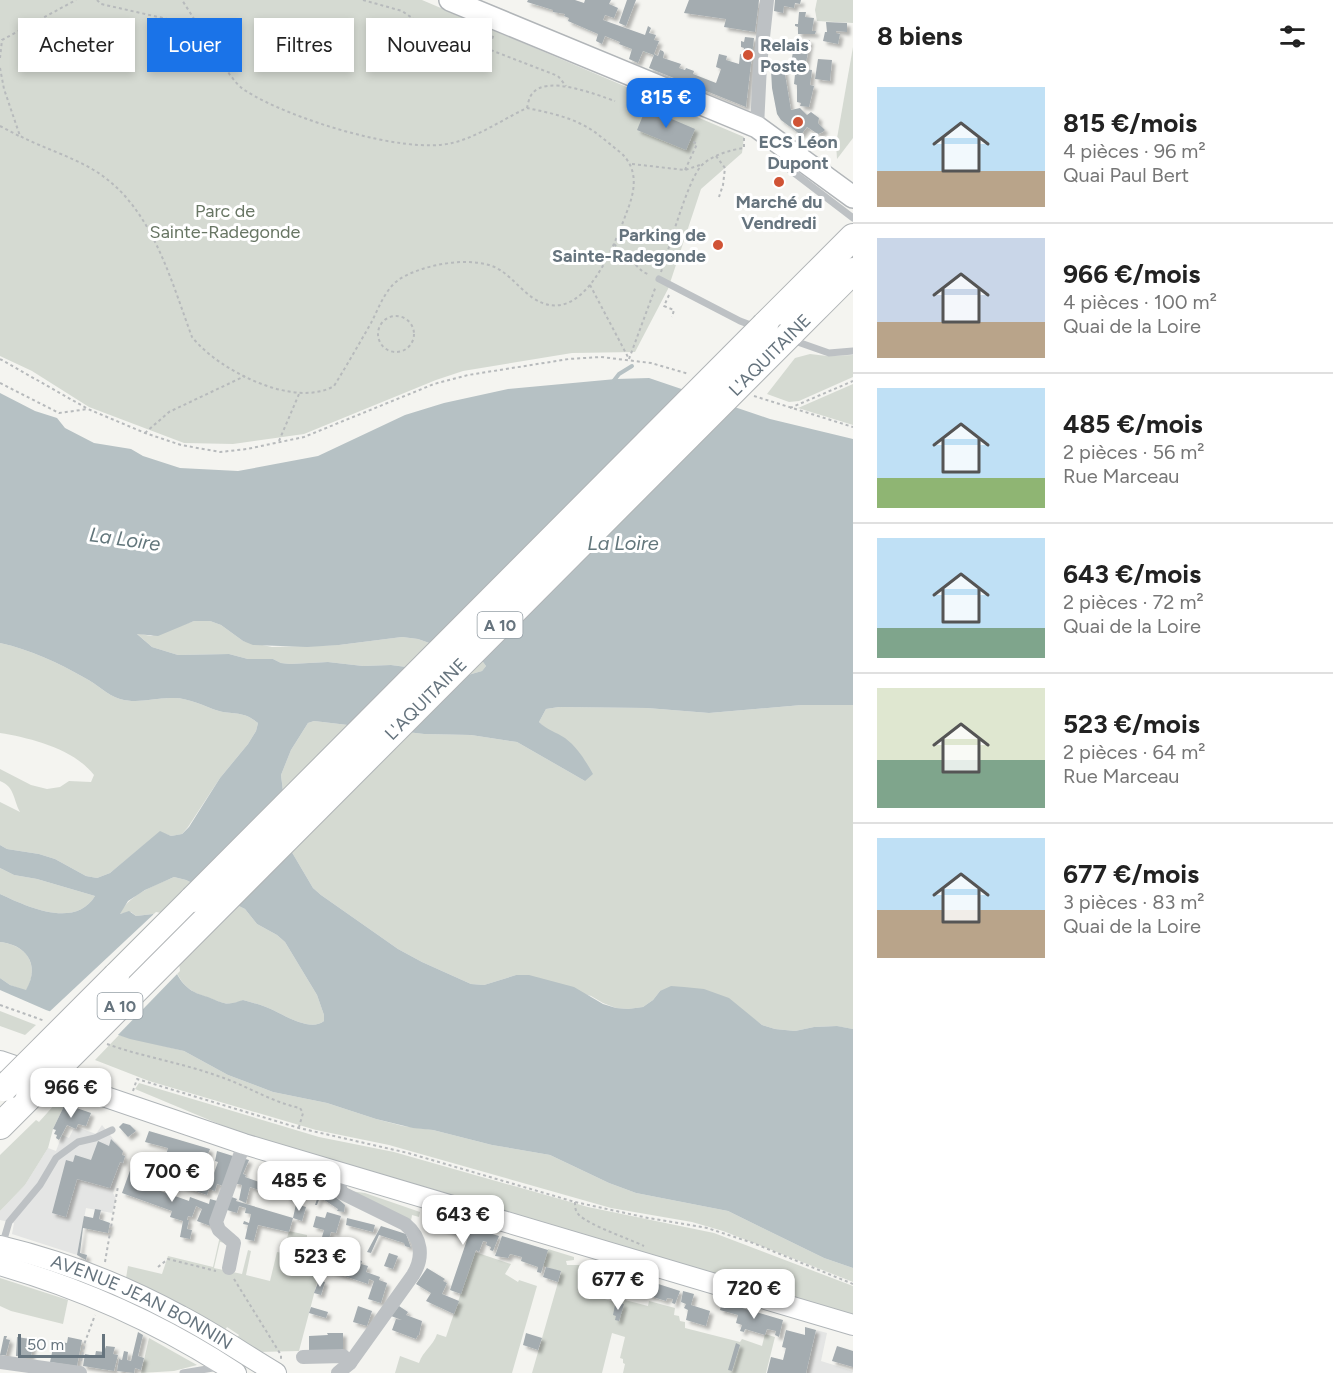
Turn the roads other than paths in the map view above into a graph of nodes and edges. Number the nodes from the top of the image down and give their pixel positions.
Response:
1 (450, 0) edge
2 (767, 0) edge
3 (757, 127) junction
4 (780, 164) dead end
5 (853, 197) edge
6 (853, 218) edge
7 (848, 241) edge
8 (853, 271) edge
9 (659, 279) road end
10 (776, 332) junction
11 (853, 351) edge
12 (0, 1061) edge
13 (1, 1085) edge
14 (0, 1126) edge
15 (112, 1130) dead end
16 (244, 1144) junction
17 (341, 1175) junction
18 (1, 1252) edge
19 (227, 1271) road end
20 (853, 1325) edge
21 (303, 1357) dead end
22 (0, 1362) edge
23 (350, 1363) junction
24 (230, 1369) edge
25 (274, 1372) edge
26 (80, 1373) edge
27 (183, 1373) edge
28 (338, 1373) edge

1 - 3 main road
2 - 3 street
3 - 5 main road
4 - 6 lane
7 - 10 highway, L'AQUITAINE / A 10
8 - 10 highway, L'AQUITAINE / A 10
9 - 10 lane
10 - 11 lane
10 - 13 highway, L'AQUITAINE / A 10, bridge
10 - 14 highway, L'AQUITAINE / A 10, bridge
12 - 16 main road
15 - 18 lane
16 - 17 main road
16 - 19 street
17 - 20 main road
17 - 23 street
18 - 24 main road, AVENUE JEAN BONNIN
18 - 25 main road, AVENUE JEAN BONNIN
21 - 23 street
22 - 26 street
23 - 28 street
24 - 27 lane

